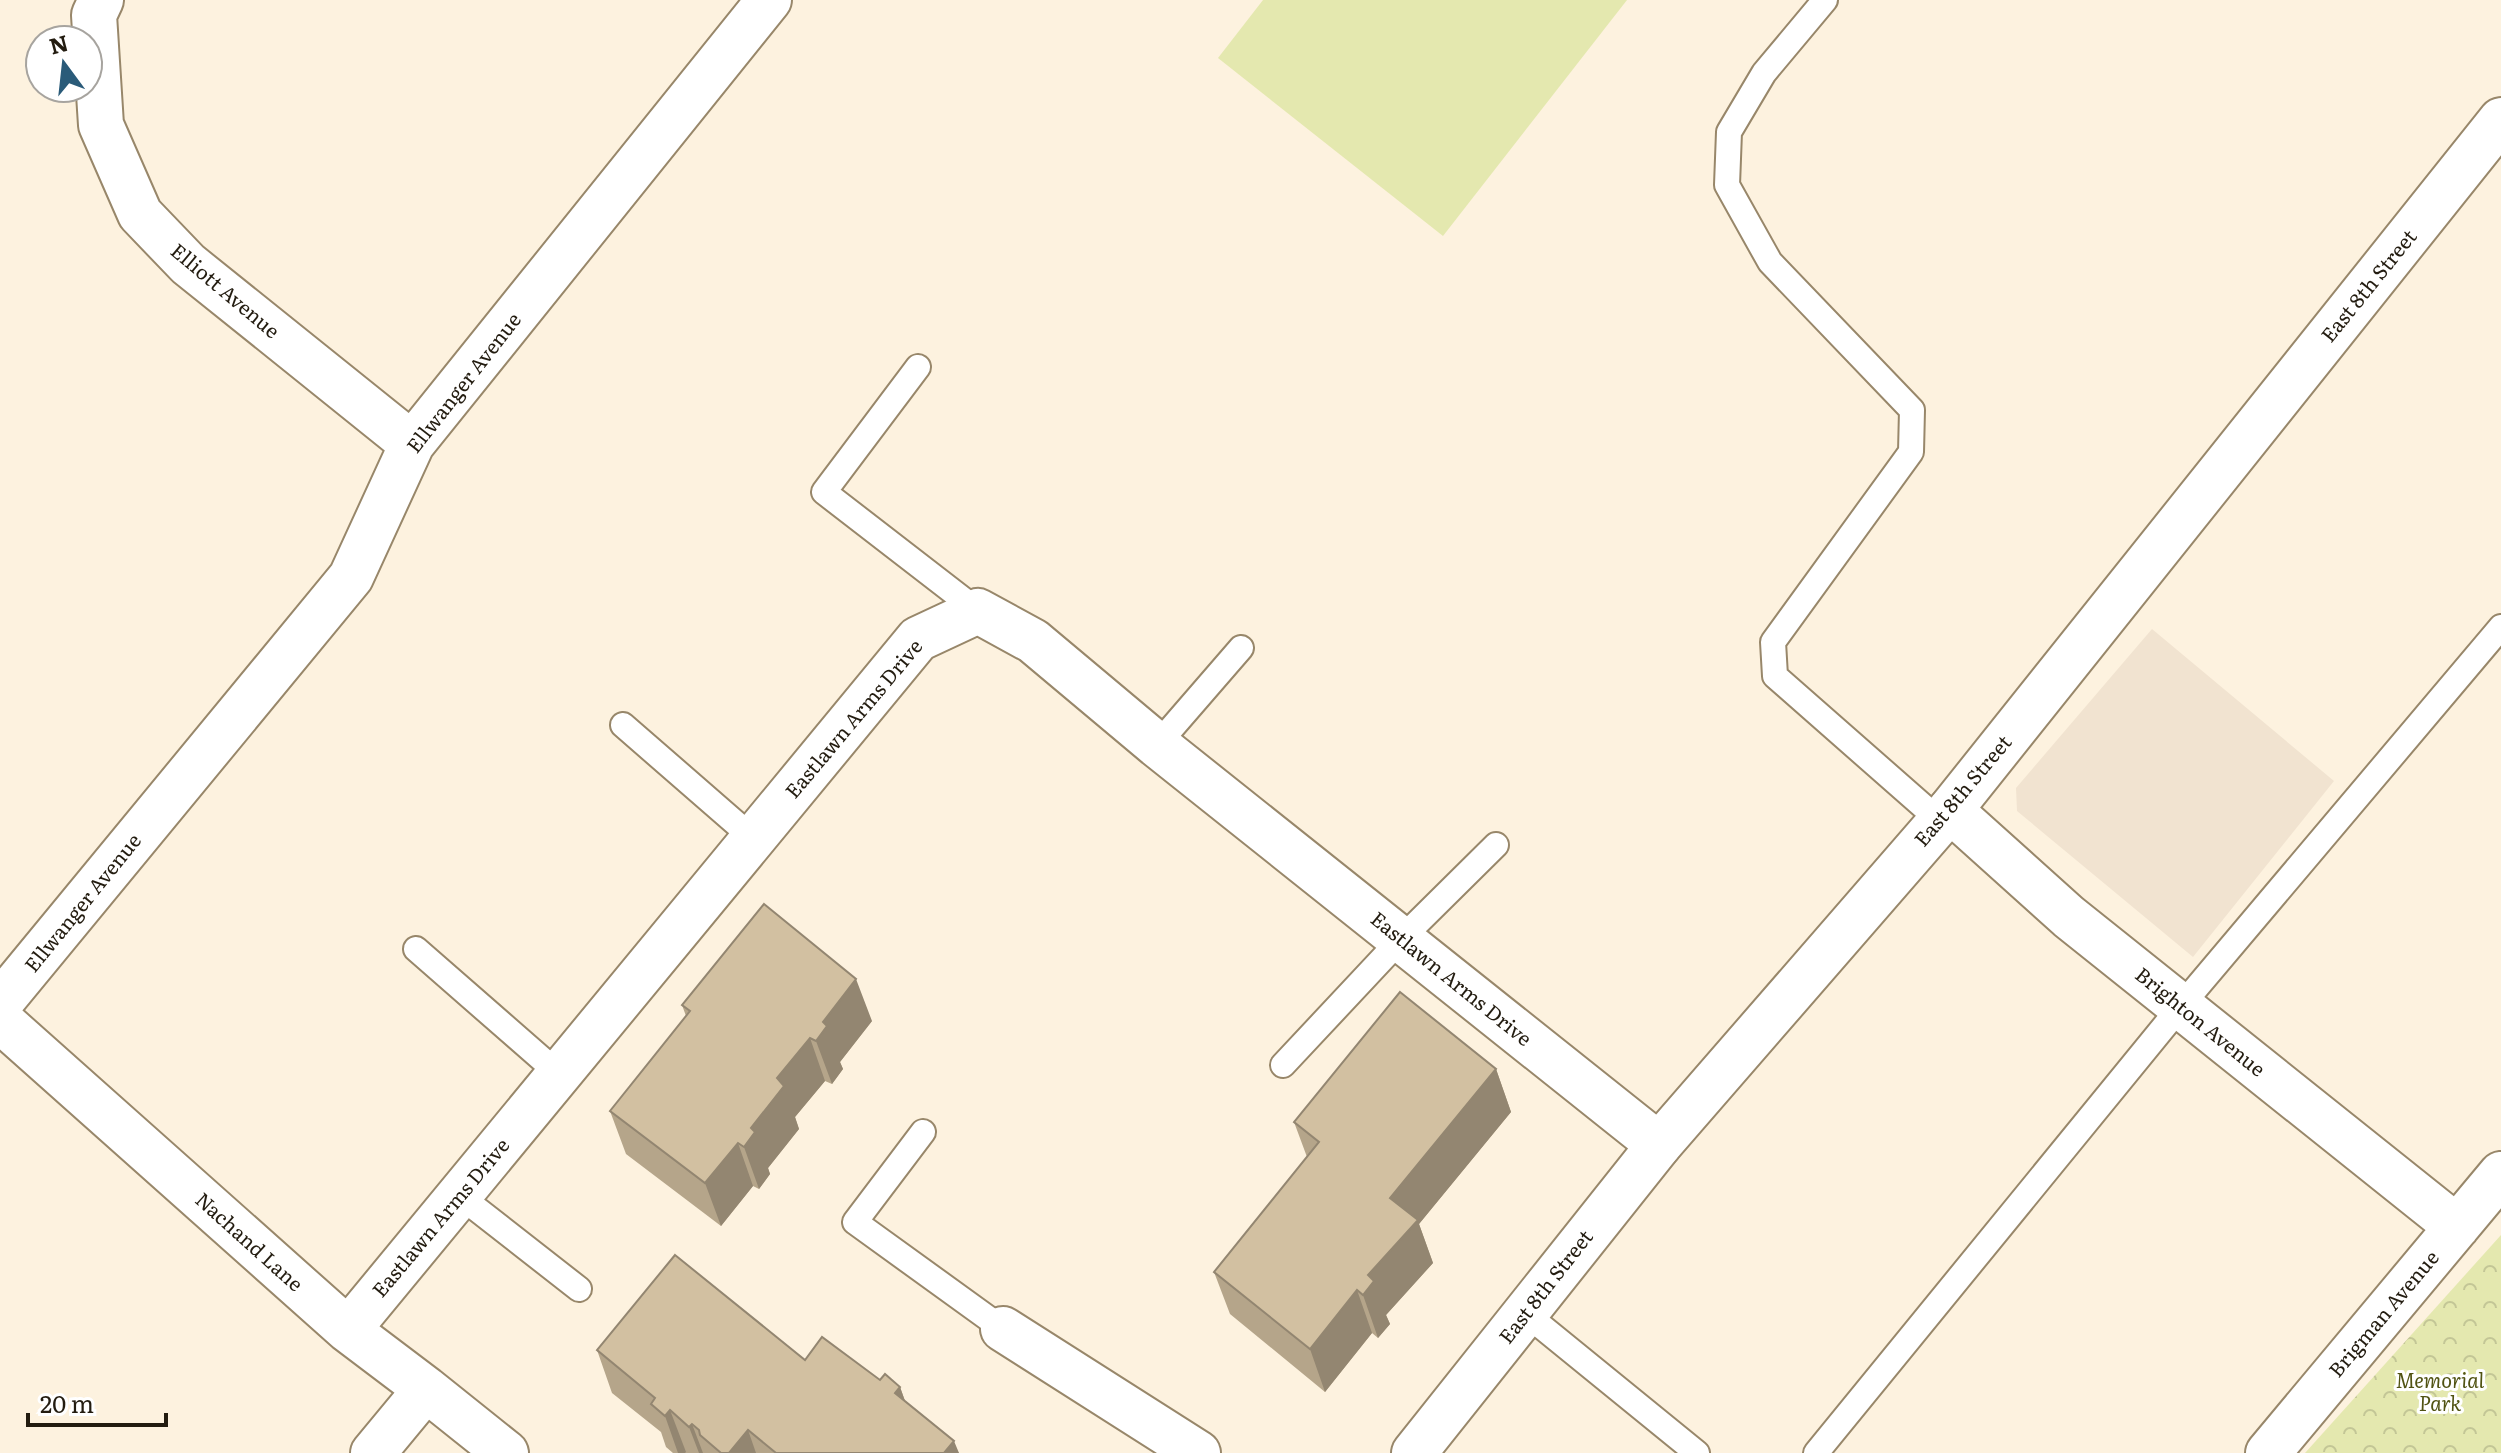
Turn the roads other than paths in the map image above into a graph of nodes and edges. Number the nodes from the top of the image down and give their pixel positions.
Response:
1 (101, 0) edge
2 (769, 0) edge
3 (1825, 0) edge
4 (2501, 120) edge
5 (918, 367) dead end
6 (412, 444) junction
7 (978, 611) junction
8 (2501, 627) edge
9 (1241, 648) dead end
10 (623, 725) dead end
11 (1157, 745) junction
12 (1945, 816) junction
13 (754, 839) junction
14 (1496, 845) dead end
15 (1401, 939) junction
16 (416, 949) dead end
17 (0, 1003) edge
18 (2181, 1006) junction
19 (0, 1020) edge
20 (1283, 1065) dead end
21 (559, 1074) junction
22 (923, 1132) dead end
23 (1659, 1145) junction
24 (2501, 1174) edge
25 (460, 1196) junction
26 (2457, 1227) junction
27 (579, 1289) dead end
28 (1525, 1313) junction
29 (1003, 1329) joint
30 (348, 1330) junction
31 (426, 1389) junction
32 (373, 1453) edge
33 (506, 1453) edge
34 (1198, 1453) edge
35 (1414, 1453) edge
36 (1697, 1453) edge
37 (1816, 1453) edge
38 (2268, 1453) edge

1 - 6 street, Elliott Avenue
2 - 6 street, Ellwanger Avenue
3 - 12 lane
4 - 12 street, East 8th Street
5 - 7 lane
6 - 17 street, Ellwanger Avenue
7 - 11 street, Eastlawn Arms Drive
7 - 13 street, Eastlawn Arms Drive
8 - 18 lane
9 - 11 lane
10 - 13 lane
11 - 15 street, Eastlawn Arms Drive
12 - 18 street, Brighton Avenue
12 - 23 street, East 8th Street
13 - 21 street, Eastlawn Arms Drive
14 - 15 lane
15 - 20 lane
15 - 23 street, Eastlawn Arms Drive
16 - 21 lane
18 - 26 street, Brighton Avenue
18 - 37 lane
19 - 30 street, Nachand Lane
21 - 25 street, Eastlawn Arms Drive
22 - 29 lane
23 - 28 street, East 8th Street
24 - 26 street, Brigman Avenue
25 - 27 lane
25 - 30 street, Eastlawn Arms Drive
26 - 38 street, Brigman Avenue
28 - 35 street, East 8th Street
28 - 36 lane
29 - 34 street
30 - 31 street, Nachand Lane
31 - 32 street
31 - 33 street, Nachand Lane

